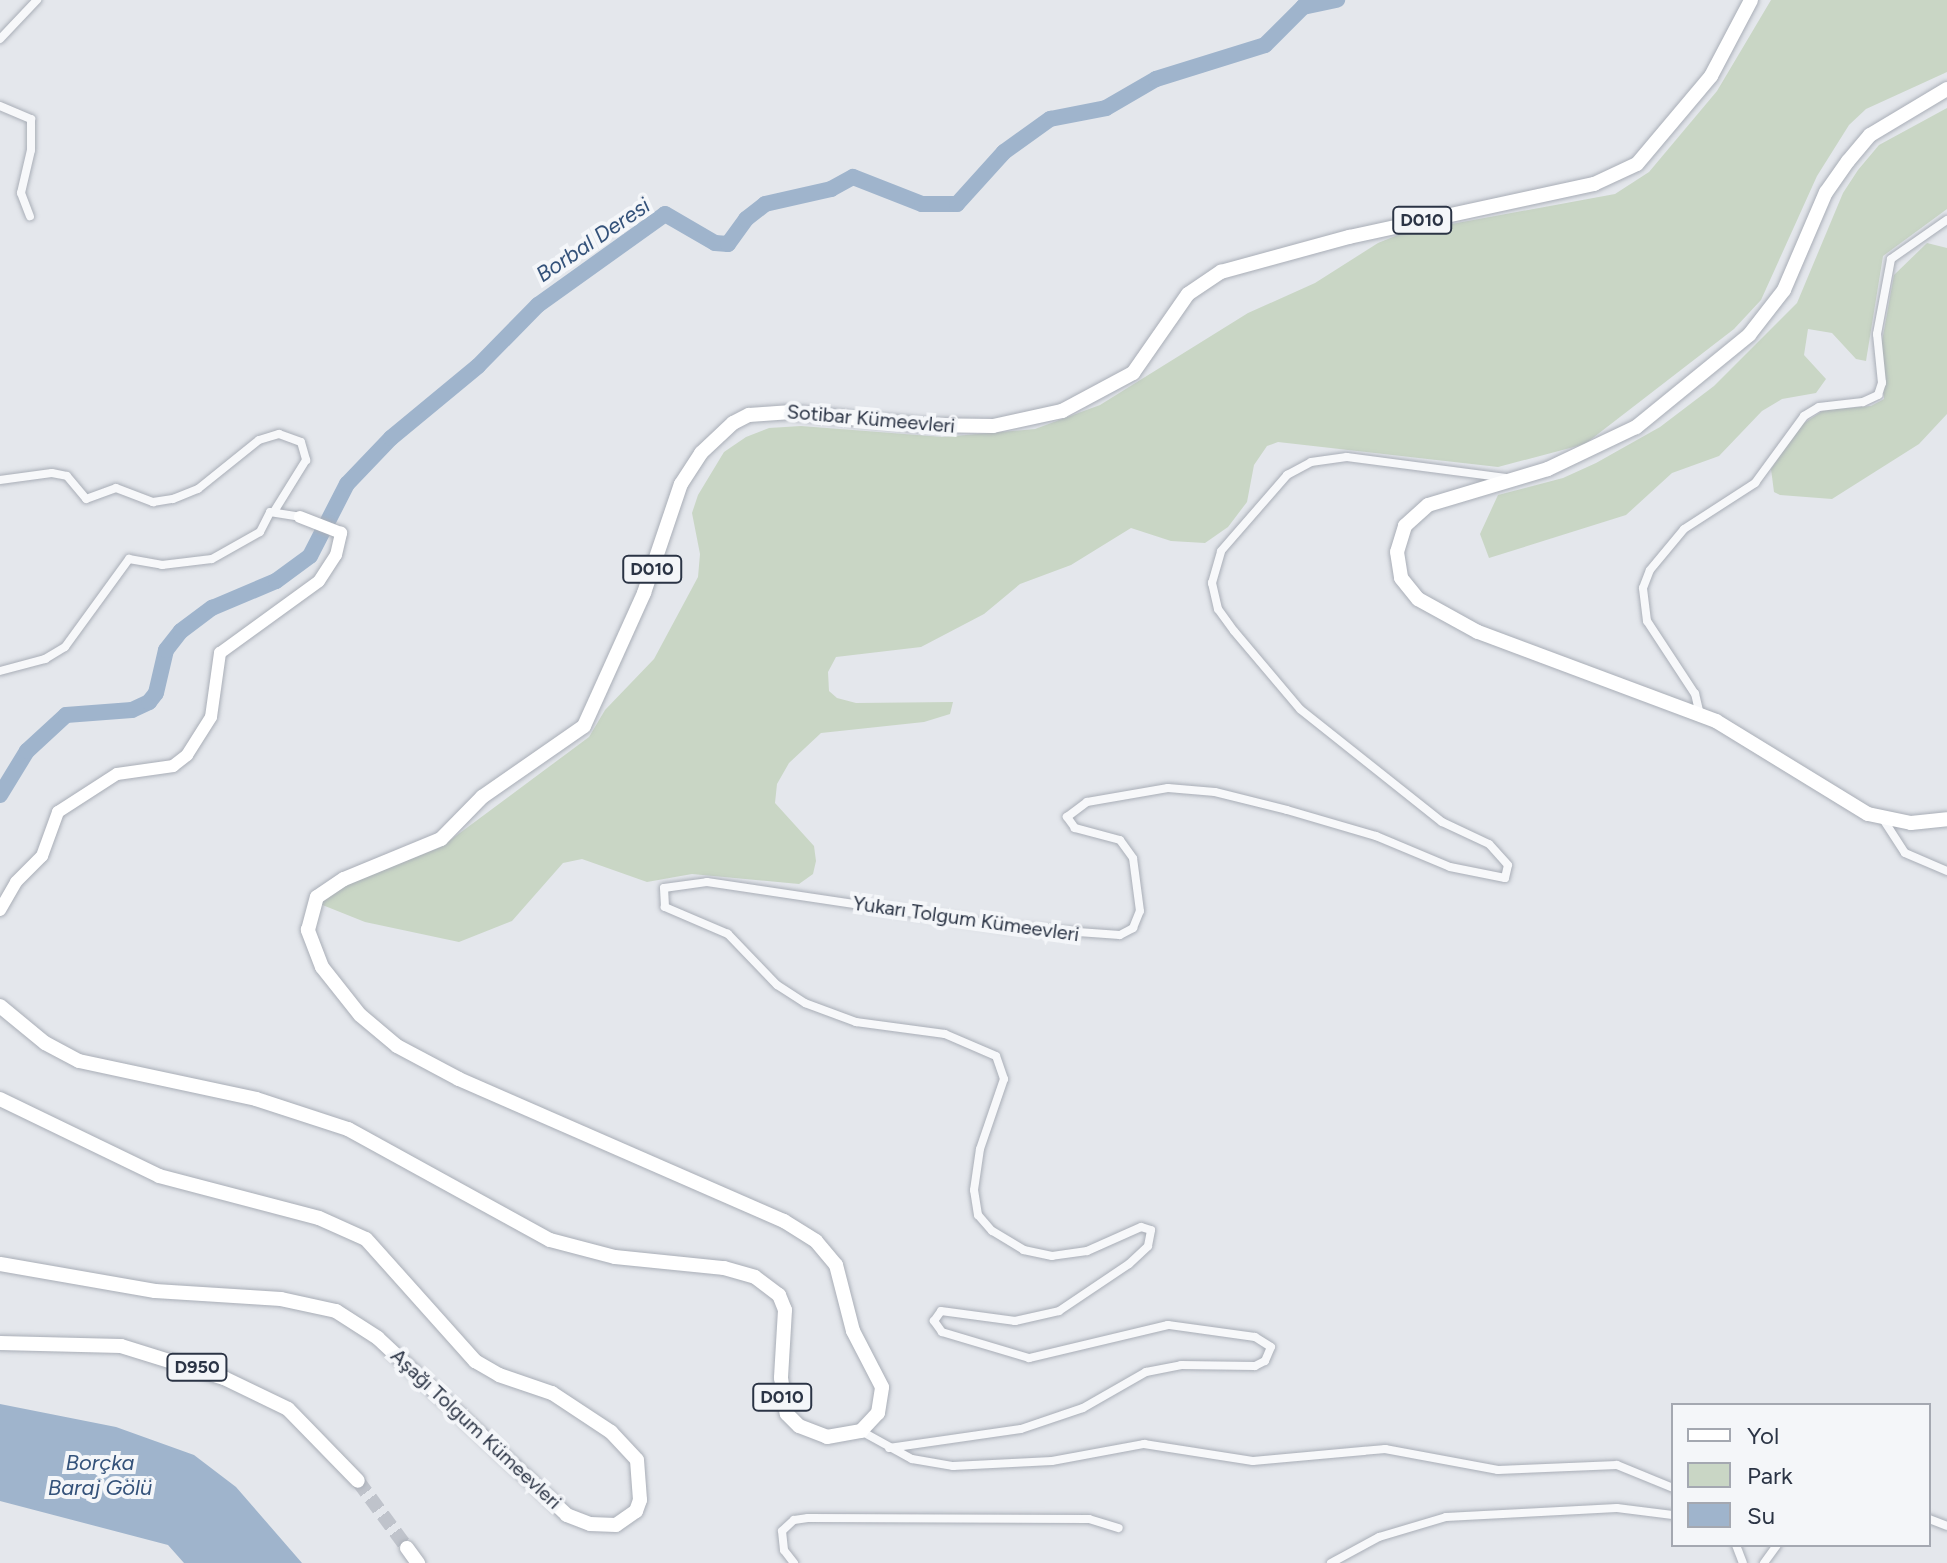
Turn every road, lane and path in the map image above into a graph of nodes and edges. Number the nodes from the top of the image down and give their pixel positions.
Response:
1 (37, 0) edge
2 (1751, 0) edge
3 (0, 39) edge
4 (1947, 89) edge
5 (0, 106) edge
6 (30, 216) dead end
7 (1947, 220) edge
8 (1511, 479) junction
9 (0, 480) edge
10 (275, 510) junction
11 (300, 517) joint
12 (0, 671) edge
13 (1701, 715) junction
14 (1883, 819) junction
15 (1947, 819) edge
16 (1947, 871) edge
17 (0, 910) edge
18 (0, 1006) edge
19 (0, 1099) edge
20 (0, 1264) edge
21 (0, 1343) edge
22 (861, 1431) junction
23 (889, 1448) junction
24 (358, 1481) tunnel mouth
25 (1671, 1487) edge
26 (1671, 1515) edge
27 (1119, 1528) dead end
28 (407, 1548) tunnel mouth
29 (418, 1563) edge
30 (794, 1563) edge
31 (1331, 1563) edge

1 - 3 street
2 - 22 main road, Sotibar Kümeevleri / D010
4 - 8 main road
5 - 6 street
7 - 13 street
8 - 13 main road
8 - 23 street, Yukarı Tolgum Kümeevleri
9 - 10 street
10 - 11 street
10 - 12 street
11 - 17 street
13 - 14 main road
14 - 15 main road
14 - 16 street
18 - 22 main road, D010
19 - 20 main road, Aşağı Tolgum Kümeevleri
21 - 24 main road, D950
22 - 23 street
23 - 25 street
26 - 31 street
27 - 30 street
28 - 29 main road

